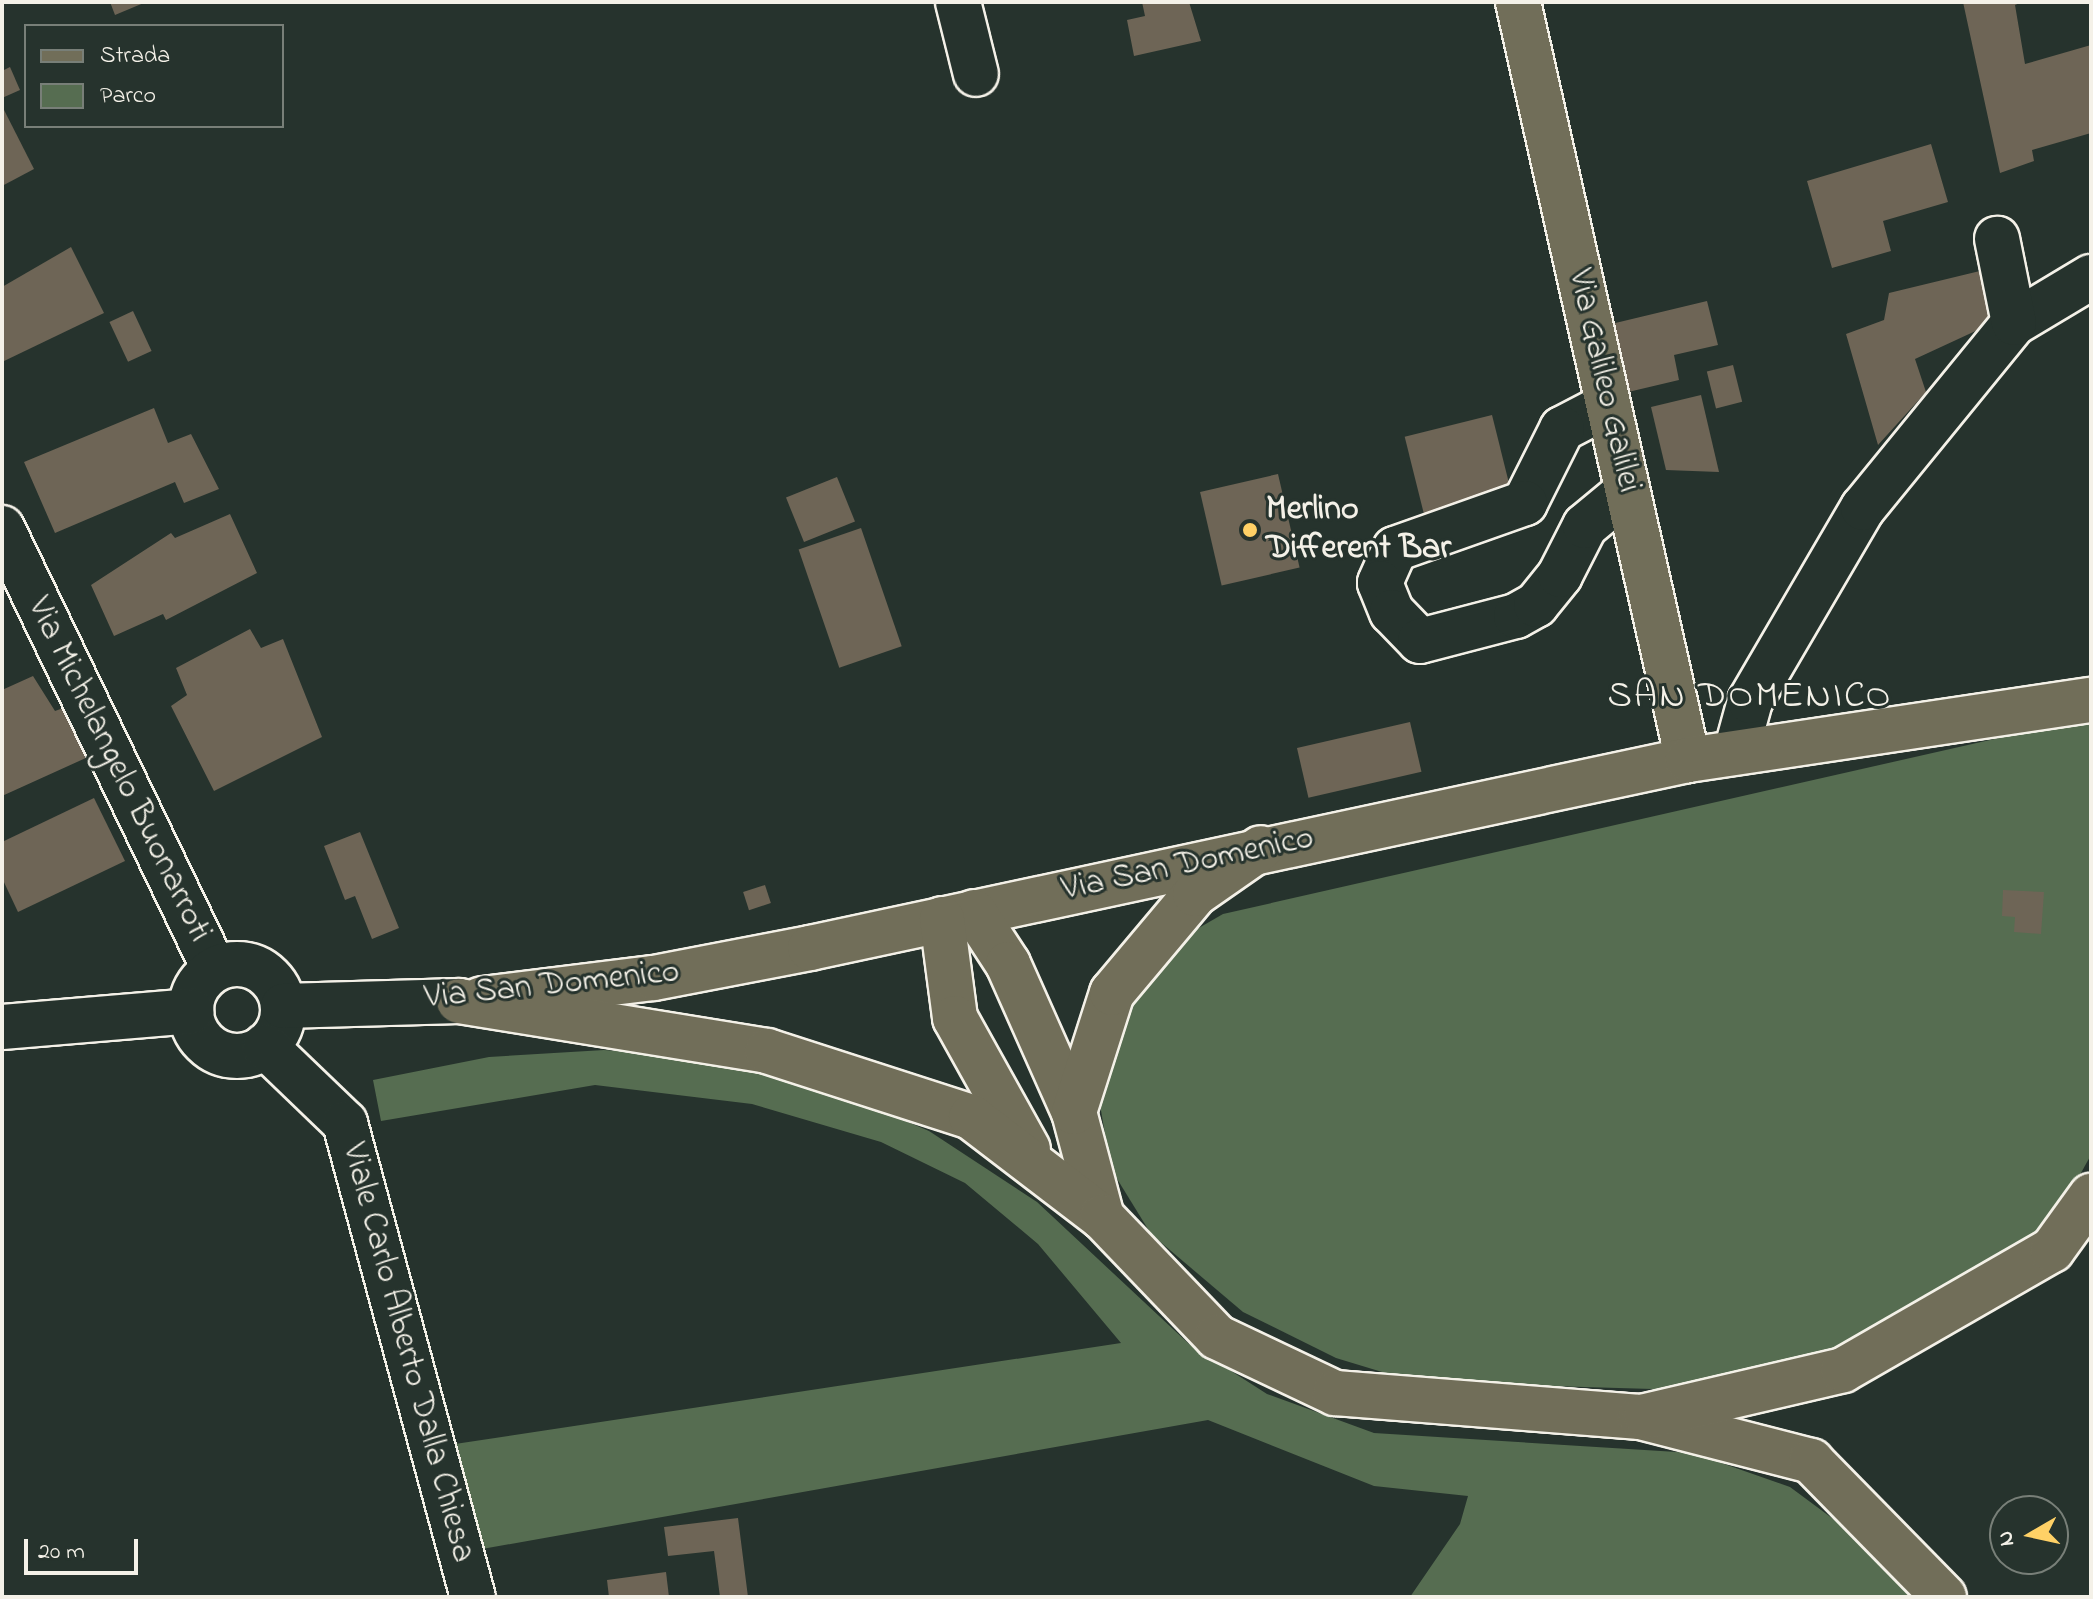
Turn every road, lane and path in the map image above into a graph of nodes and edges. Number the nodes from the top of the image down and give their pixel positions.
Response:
1 (958, 2) edge
2 (1518, 2) edge
3 (976, 74) dead end
4 (1997, 239) dead end
5 (2091, 277) edge
6 (2014, 323) junction
7 (1608, 405) junction
8 (1627, 491) junction
9 (2, 528) edge
10 (2091, 700) edge
11 (1736, 752) junction
12 (1688, 760) junction
13 (1261, 848) junction
14 (958, 916) junction
15 (214, 969) junction
16 (459, 1001) junction
17 (283, 1006) junction
18 (191, 1011) junction
19 (2, 1027) edge
20 (265, 1046) junction
21 (1074, 1112) junction
22 (1036, 1162) junction
23 (2091, 1196) edge
24 (1102, 1217) junction
25 (1640, 1417) junction
26 (473, 1597) edge
27 (1944, 1597) edge

1 - 3 street
2 - 7 main road, Via Galileo Galilei
4 - 6 street
5 - 6 street
6 - 11 street
7 - 8 main road, Via Galileo Galilei
7 - 8 street
8 - 12 main road, Via Galileo Galilei
9 - 15 street, Via Michelangelo Buonarroti
10 - 11 main road, Via San Domenico
11 - 12 main road, Via San Domenico
12 - 13 main road, Via San Domenico
13 - 14 main road, Via San Domenico
13 - 21 main road
14 - 16 main road, Via San Domenico
14 - 21 main road
14 - 22 main road
15 - 17 street
15 - 18 street
16 - 17 street, Via San Domenico
16 - 22 main road
17 - 20 street
18 - 19 street
18 - 20 street
20 - 26 street, Viale Carlo Alberto Dalla Chiesa
21 - 24 main road
22 - 24 main road
23 - 25 main road
24 - 25 main road
25 - 27 main road

